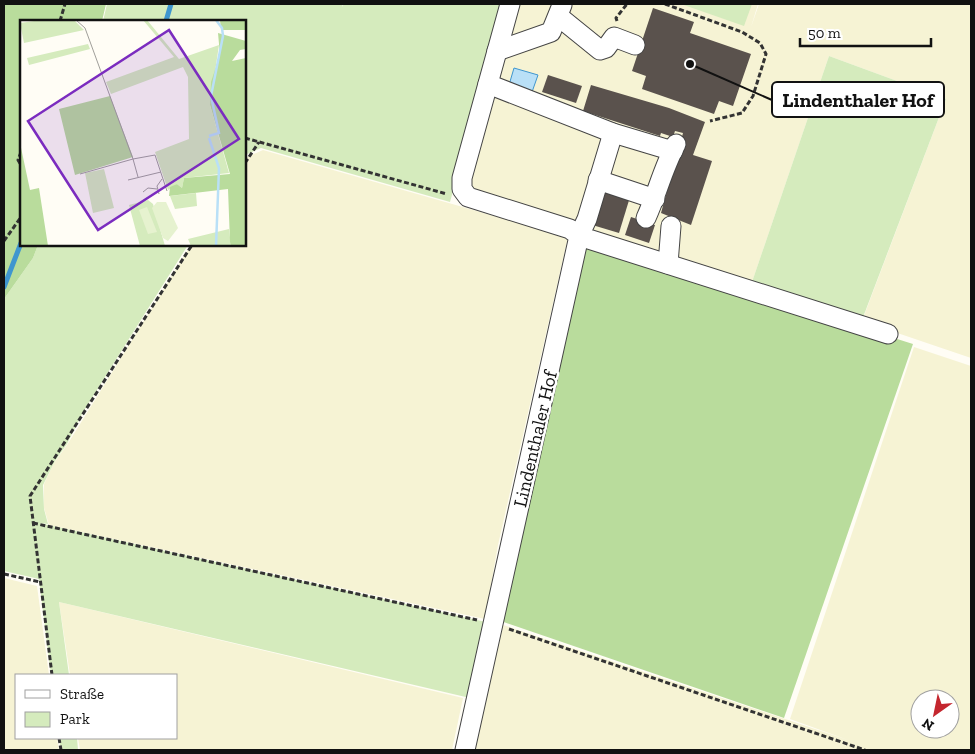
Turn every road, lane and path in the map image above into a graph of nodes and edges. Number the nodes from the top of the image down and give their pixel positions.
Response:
1 (65, 4) edge
2 (510, 4) edge
3 (665, 4) edge
4 (560, 10) edge
5 (60, 20) edge
6 (635, 45) dead end
7 (497, 51) junction
8 (488, 84) junction
9 (710, 121) dead end
10 (613, 133) junction
11 (246, 138) edge
12 (259, 142) junction
13 (246, 162) edge
14 (598, 180) junction
15 (468, 198) junction
16 (655, 200) junction
17 (20, 218) edge
18 (646, 218) dead end
19 (671, 226) dead end
20 (579, 236) junction
21 (4, 241) edge
22 (191, 246) edge
23 (668, 264) junction
24 (888, 334) dead end
25 (33, 523) junction
26 (4, 574) edge
27 (40, 582) junction
28 (494, 624) junction
29 (52, 674) edge
30 (465, 750) edge
31 (864, 750) edge

1 - 5 path
2 - 7 lane
3 - 9 path
4 - 6 lane
4 - 7 lane
7 - 8 lane
8 - 10 lane
8 - 15 lane
10 - 14 lane, Lindenthaler Hof
10 - 16 lane
11 - 12 path
12 - 13 path
12 - 15 path
14 - 16 lane
14 - 20 lane, Lindenthaler Hof
15 - 20 lane
16 - 18 lane
17 - 21 path
19 - 23 lane
20 - 23 lane
20 - 28 lane, Lindenthaler Hof
22 - 25 path
23 - 24 lane
25 - 27 path
25 - 28 path
26 - 27 path
27 - 29 path
28 - 30 lane, Lindenthaler Hof
28 - 31 path

